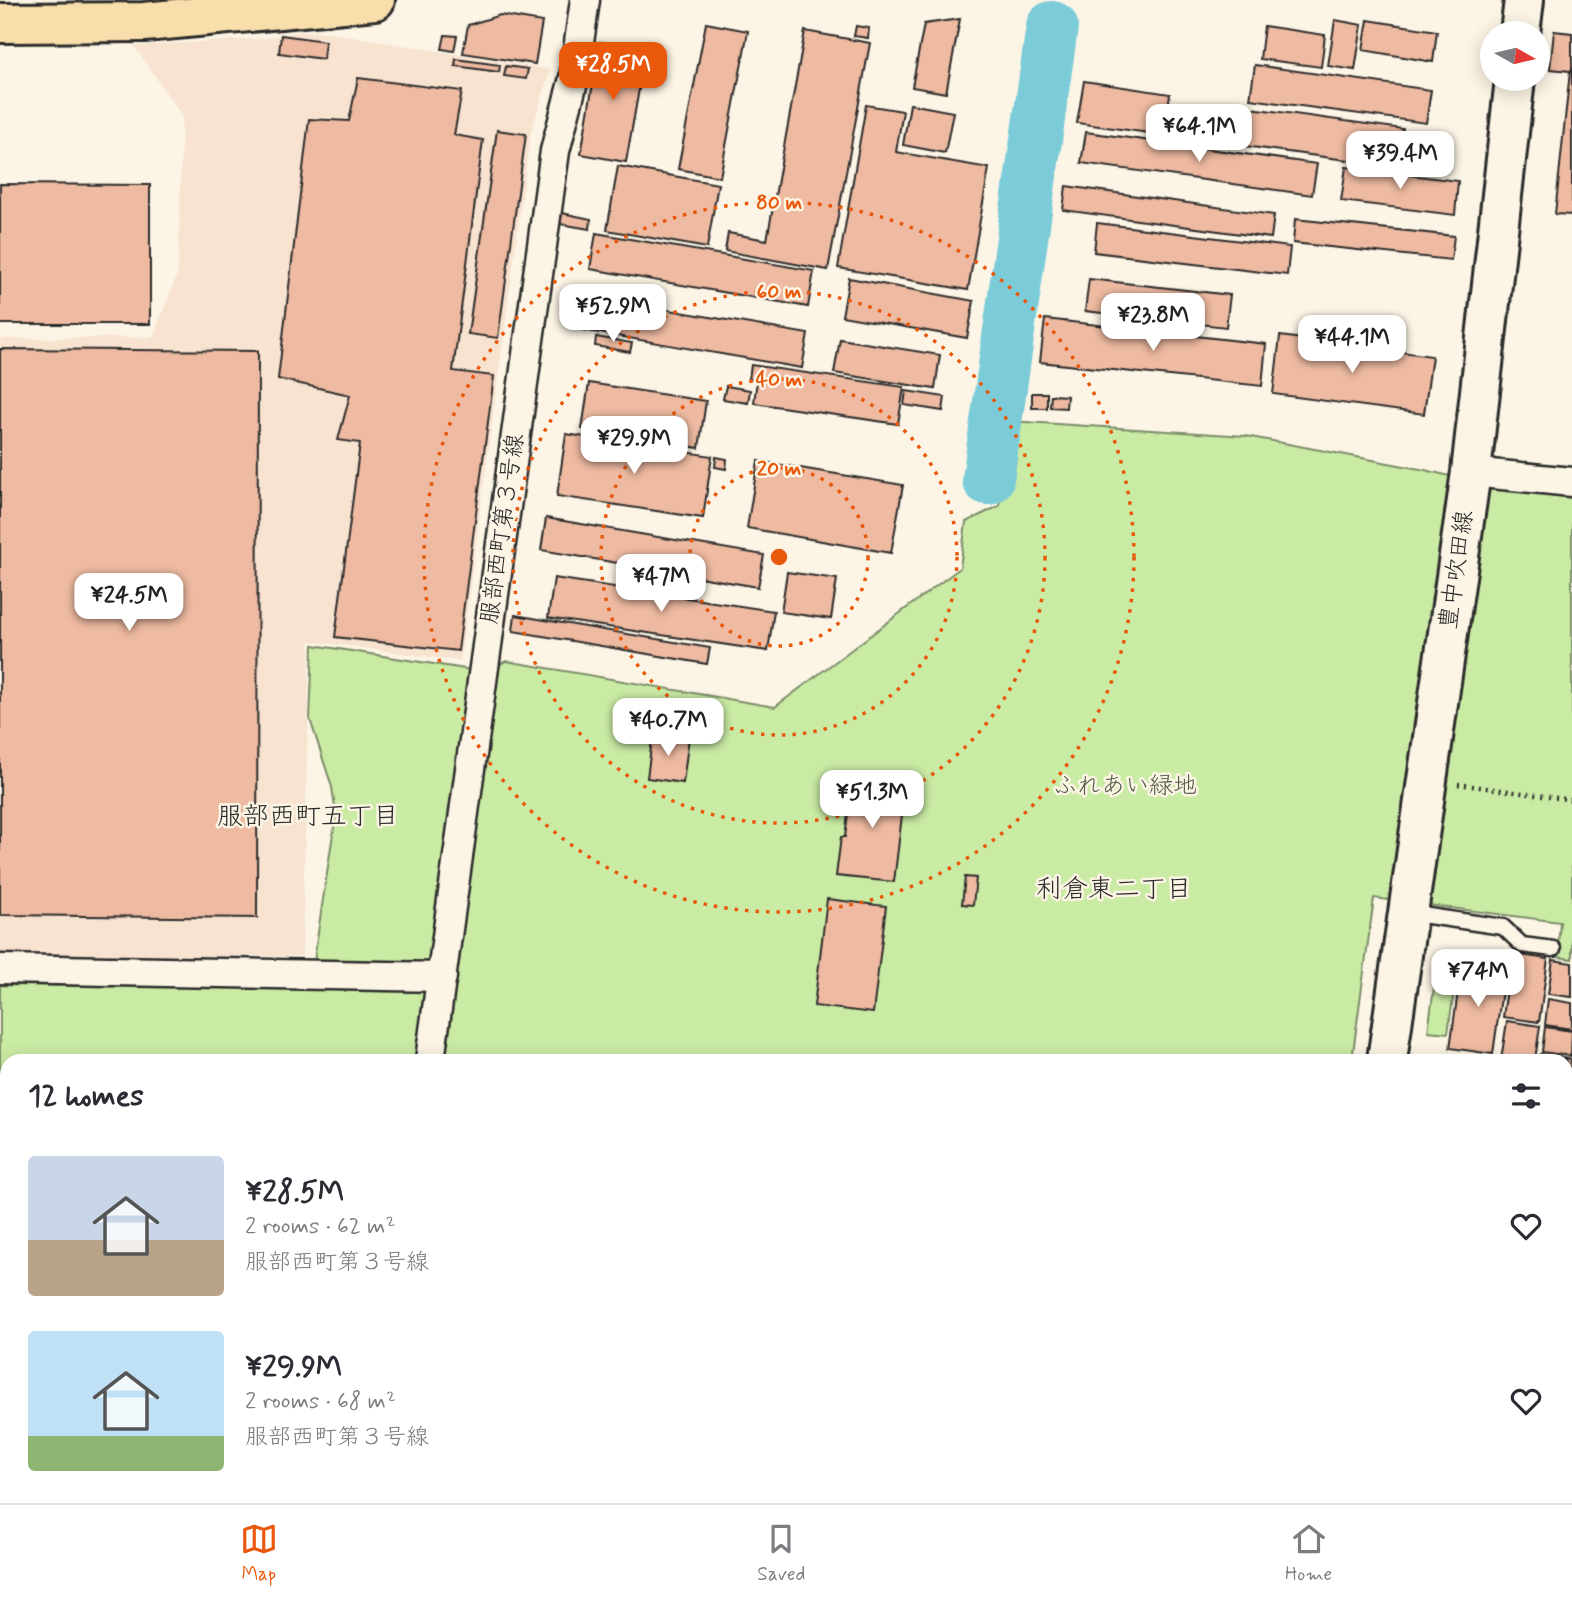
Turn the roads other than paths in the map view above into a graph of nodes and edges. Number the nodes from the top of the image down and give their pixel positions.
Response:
1 (375, 0) edge
2 (585, 0) edge
3 (1524, 0) edge
4 (1521, 21) edge
5 (0, 23) edge
6 (1514, 91) edge
7 (1471, 472) junction
8 (1572, 482) edge
9 (1406, 913) junction
10 (1553, 949) dead end
11 (0, 969) edge
12 (442, 977) junction
13 (431, 1054) edge
14 (1388, 1054) edge

1 - 5 main road
2 - 12 street, 服部西町第３号線
3 - 4 main road
6 - 7 main road, 豊中吹田線
7 - 8 street
7 - 9 main road, 豊中吹田線
9 - 10 lane
9 - 14 main road, 豊中吹田線
11 - 12 street
12 - 13 street, 服部西町第３号線

